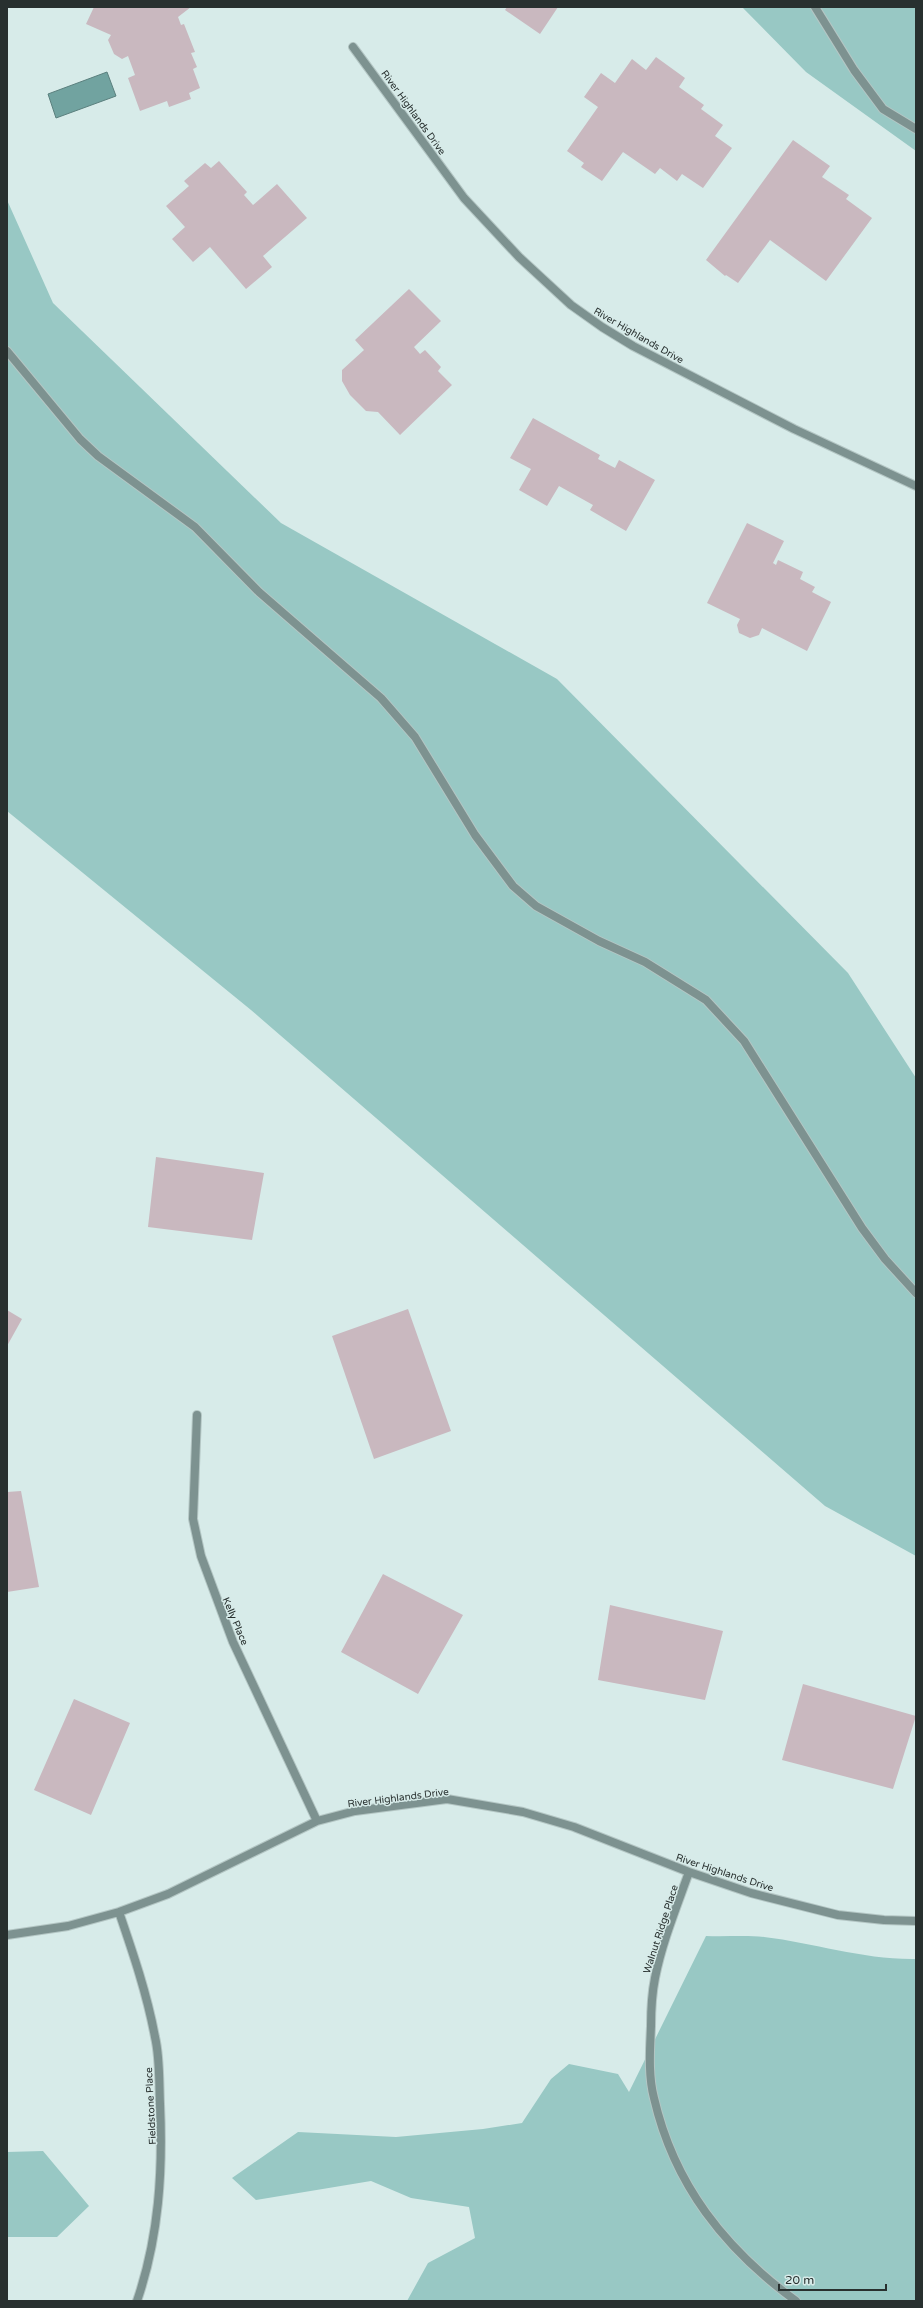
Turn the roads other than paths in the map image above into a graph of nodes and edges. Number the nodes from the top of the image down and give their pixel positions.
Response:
1 (815, 7) edge
2 (353, 47) dead end
3 (916, 129) edge
4 (7, 351) edge
5 (916, 486) edge
6 (916, 1294) edge
7 (197, 1415) dead end
8 (317, 1821) junction
9 (689, 1872) junction
10 (119, 1912) junction
11 (916, 1921) edge
12 (7, 1935) edge
13 (137, 2301) edge
14 (796, 2301) edge

1 - 3 street
2 - 5 street, River Highlands Drive
4 - 6 street
7 - 8 street, Kelly Place
8 - 9 street, River Highlands Drive
8 - 10 street, River Highlands Drive
9 - 11 street, River Highlands Drive
9 - 14 street, Walnut Ridge Place
10 - 12 street, River Highlands Drive
10 - 13 street, Fieldstone Place

